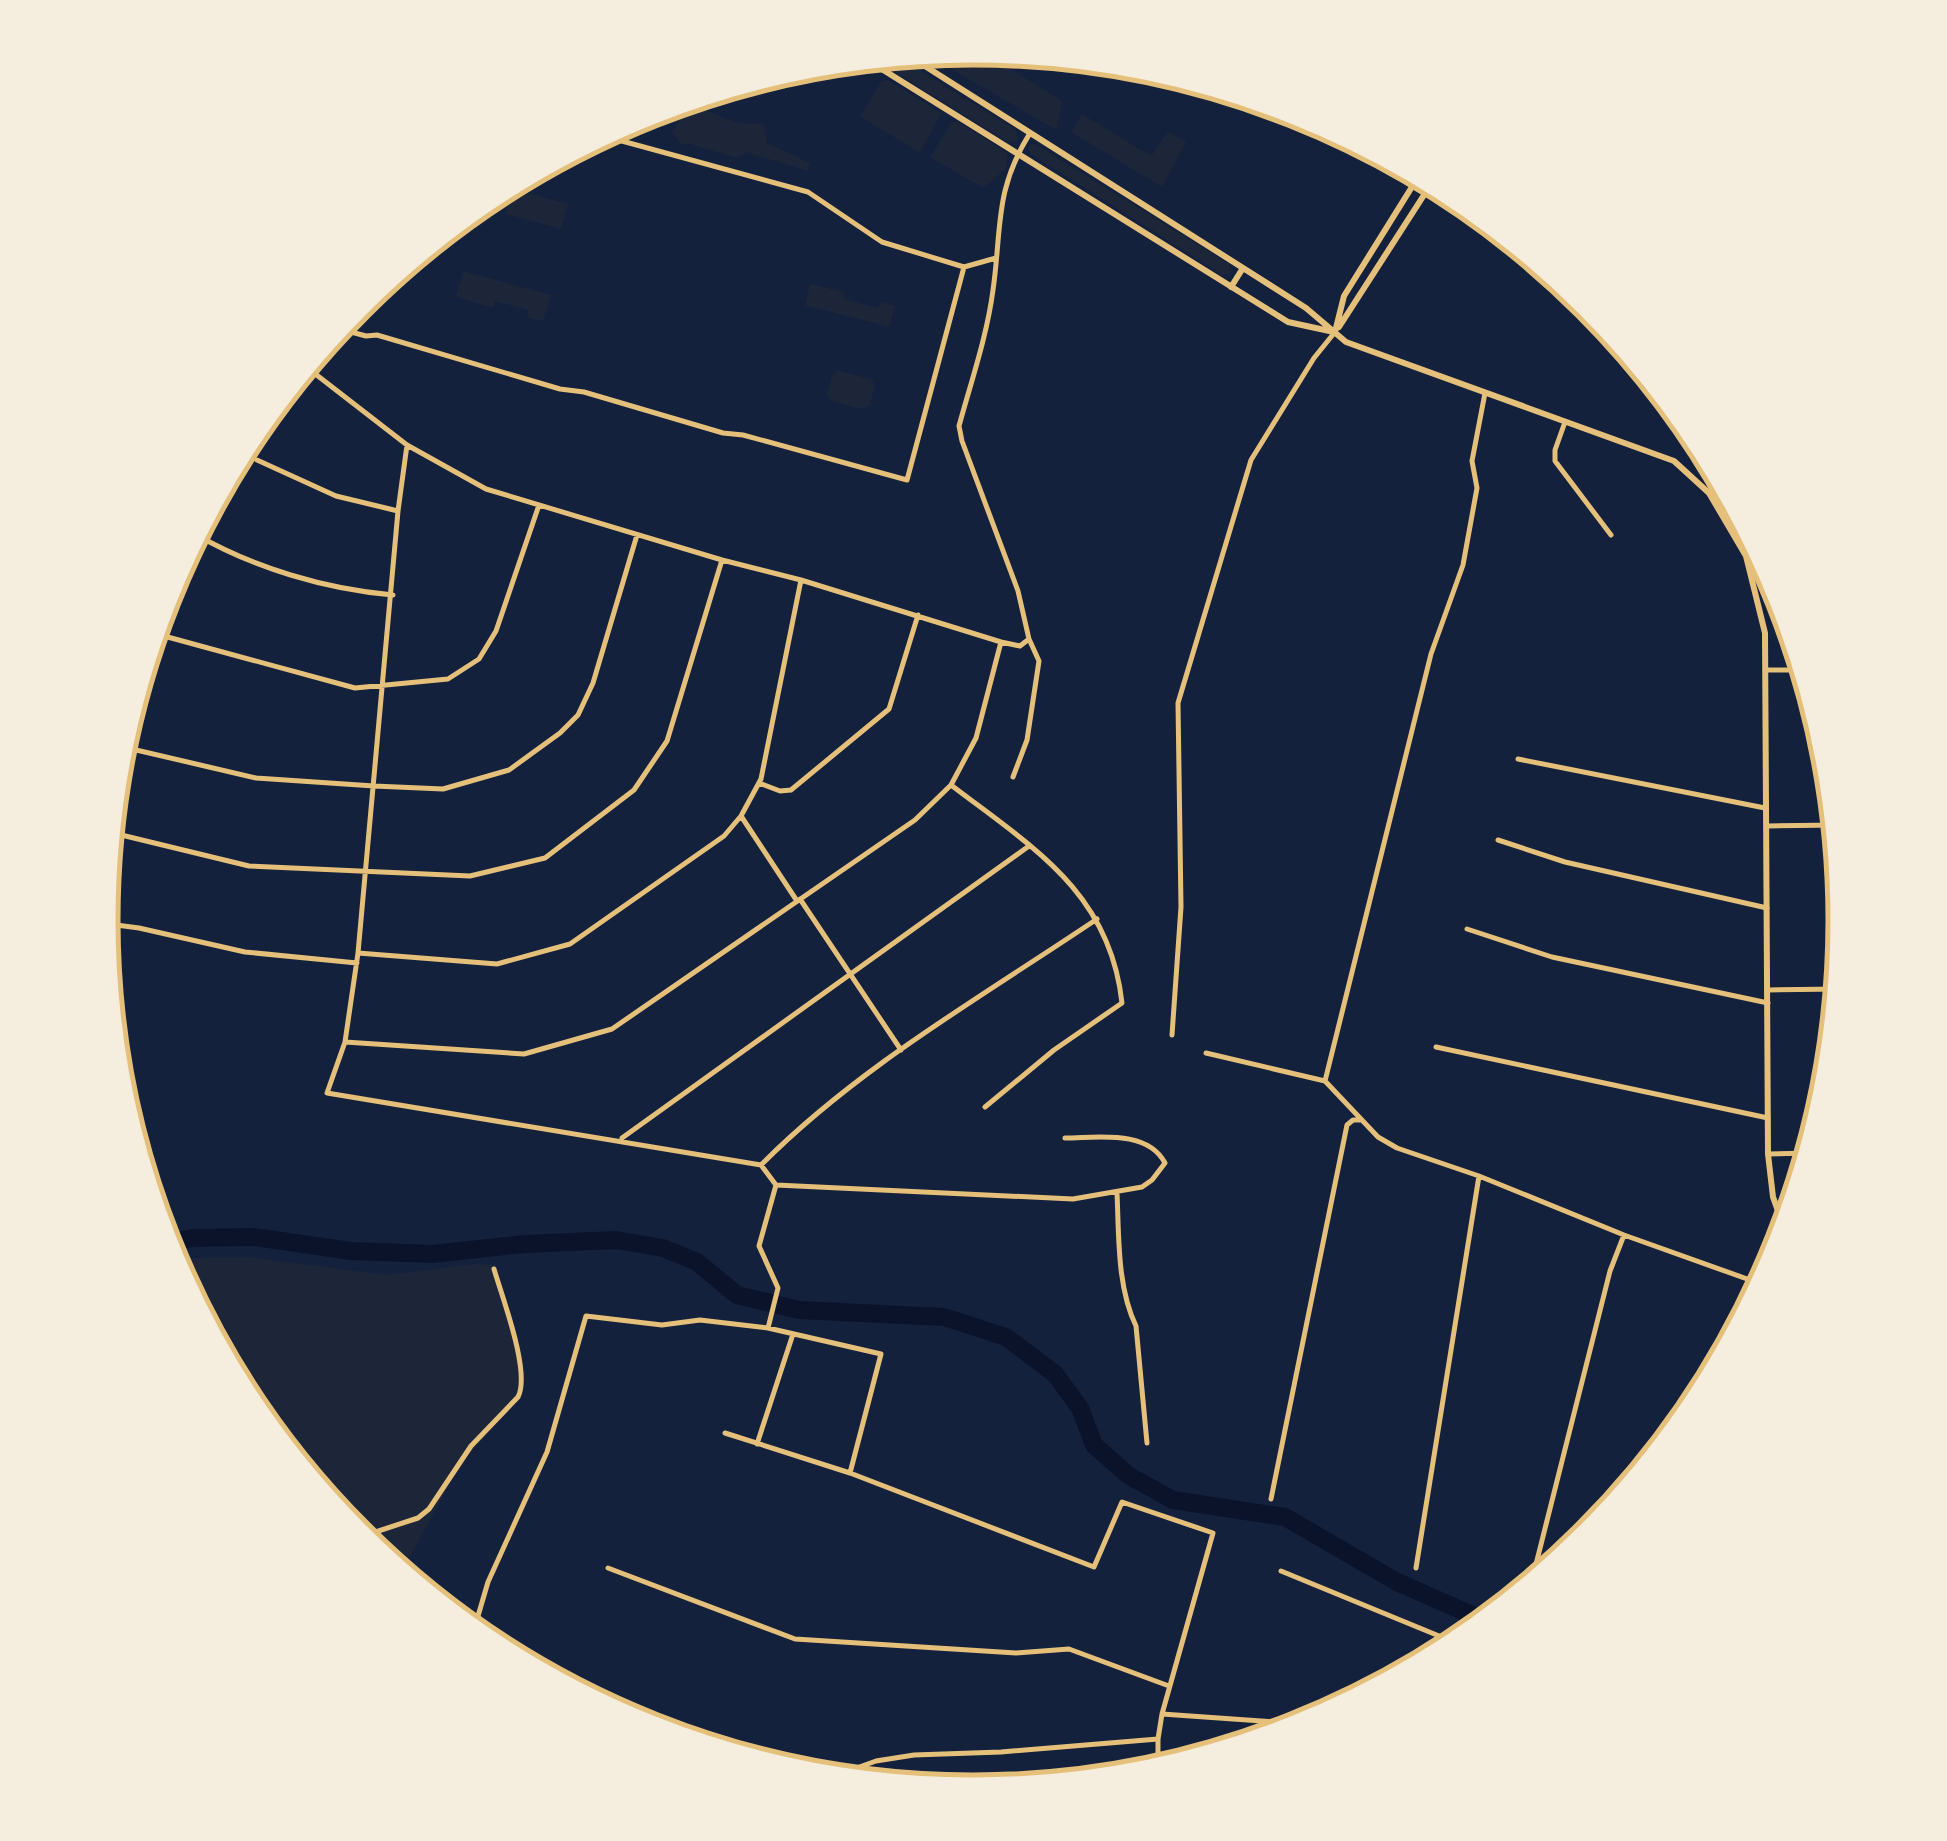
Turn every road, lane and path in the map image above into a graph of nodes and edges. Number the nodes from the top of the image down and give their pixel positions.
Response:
1 (926, 67) edge
2 (883, 70) edge
3 (1030, 133) junction
4 (622, 141) edge
5 (1016, 155) junction
6 (1412, 187) edge
7 (1425, 194) edge
8 (996, 258) junction
9 (964, 267) junction
10 (1243, 268) junction
11 (1230, 287) junction
12 (1335, 332) junction
13 (353, 333) edge
14 (316, 374) edge
15 (1485, 393) junction
16 (1565, 422) junction
17 (407, 445) junction
18 (258, 460) dead end
19 (539, 505) junction
20 (398, 512) junction
21 (637, 535) junction
22 (1610, 535) dead end
23 (207, 541) edge
24 (1746, 556) joint
25 (722, 560) junction
26 (801, 580) junction
27 (392, 595) junction
28 (918, 615) junction
29 (167, 637) edge
30 (1029, 639) junction
31 (1002, 642) junction
32 (1766, 670) junction
33 (1791, 670) edge
34 (383, 683) junction
35 (135, 750) edge
36 (1518, 760) dead end
37 (1013, 776) dead end
38 (759, 783) junction
39 (951, 785) junction
40 (374, 786) junction
41 (1766, 808) junction
42 (741, 816) junction
43 (1823, 825) edge
44 (1767, 826) junction
45 (123, 835) edge
46 (1498, 840) dead end
47 (1030, 846) junction
48 (367, 871) junction
49 (798, 900) junction
50 (1767, 908) junction
51 (1098, 918) junction
52 (118, 926) edge
53 (1467, 928) dead end
54 (358, 954) junction
55 (356, 963) junction
56 (851, 973) junction
57 (1826, 989) edge
58 (1768, 990) junction
59 (1768, 1003) junction
60 (1172, 1035) dead end
61 (345, 1042) junction
62 (1436, 1048) dead end
63 (901, 1050) junction
64 (1206, 1053) dead end
65 (1325, 1081) junction
66 (985, 1106) dead end
67 (1768, 1118) junction
68 (1362, 1120) junction
69 (1065, 1138) dead end
70 (620, 1140) junction
71 (1797, 1153) edge
72 (1768, 1154) junction
73 (761, 1165) junction
74 (1479, 1176) junction
75 (776, 1185) junction
76 (1117, 1193) junction
77 (1778, 1211) edge
78 (1624, 1235) junction
79 (494, 1269) dead end
80 (1749, 1280) edge
81 (768, 1328) junction
82 (792, 1334) junction
83 (725, 1433) dead end
84 (1147, 1443) dead end
85 (757, 1444) junction
86 (850, 1473) junction
87 (1270, 1499) dead end
88 (376, 1532) edge
89 (1536, 1566) edge
90 (608, 1568) dead end
91 (1416, 1568) dead end
92 (1281, 1571) dead end
93 (478, 1617) edge
94 (1441, 1637) edge
95 (1169, 1686) junction
96 (1162, 1714) junction
97 (1273, 1722) edge
98 (1158, 1739) junction
99 (1158, 1756) edge
100 (855, 1768) edge

1 - 3 street
2 - 5 street
3 - 5 street
3 - 10 street
4 - 9 street
5 - 8 street
5 - 11 street
6 - 12 street
7 - 12 street
8 - 9 street
8 - 30 street
9 - 13 street
10 - 11 street
10 - 12 street
11 - 12 street
12 - 15 street
12 - 60 street
14 - 17 street
15 - 16 street
15 - 65 street
16 - 22 street
16 - 24 street
17 - 19 street
17 - 20 street
18 - 20 street
19 - 21 street
19 - 34 street
20 - 27 street
21 - 25 street
21 - 40 street
23 - 27 street
24 - 32 street
25 - 26 street
25 - 48 street
26 - 28 street
26 - 38 street
27 - 34 street
28 - 31 street
28 - 38 street
29 - 34 street
30 - 31 street
30 - 37 street
31 - 39 street
32 - 33 street
32 - 41 street
34 - 40 street
35 - 40 street
36 - 41 street
38 - 42 street
39 - 47 street
39 - 49 street
40 - 48 street
41 - 44 street
42 - 49 street
42 - 54 street
43 - 44 street
44 - 50 street
45 - 48 street
46 - 50 street
47 - 51 street
47 - 56 street
48 - 54 street
49 - 56 street
49 - 61 street
50 - 58 street
51 - 63 street
51 - 66 street
52 - 55 street
53 - 59 street
54 - 55 street
55 - 61 street
56 - 63 street
56 - 70 street
57 - 58 street
58 - 59 street
59 - 67 street
61 - 70 street
62 - 67 street
63 - 73 street
64 - 65 street
65 - 68 street
67 - 72 street
68 - 74 street
68 - 87 street
69 - 76 street
70 - 73 street
71 - 72 street
72 - 77 street
73 - 75 street
74 - 78 street
74 - 91 street
75 - 76 street
75 - 81 street
76 - 84 street
78 - 80 street
78 - 89 street
79 - 88 street
81 - 82 street
81 - 93 street
82 - 85 street
82 - 86 street
83 - 85 street
85 - 86 street
86 - 95 street
90 - 95 street
92 - 94 street
95 - 96 street
96 - 97 street
96 - 98 street
98 - 99 street
98 - 100 street

